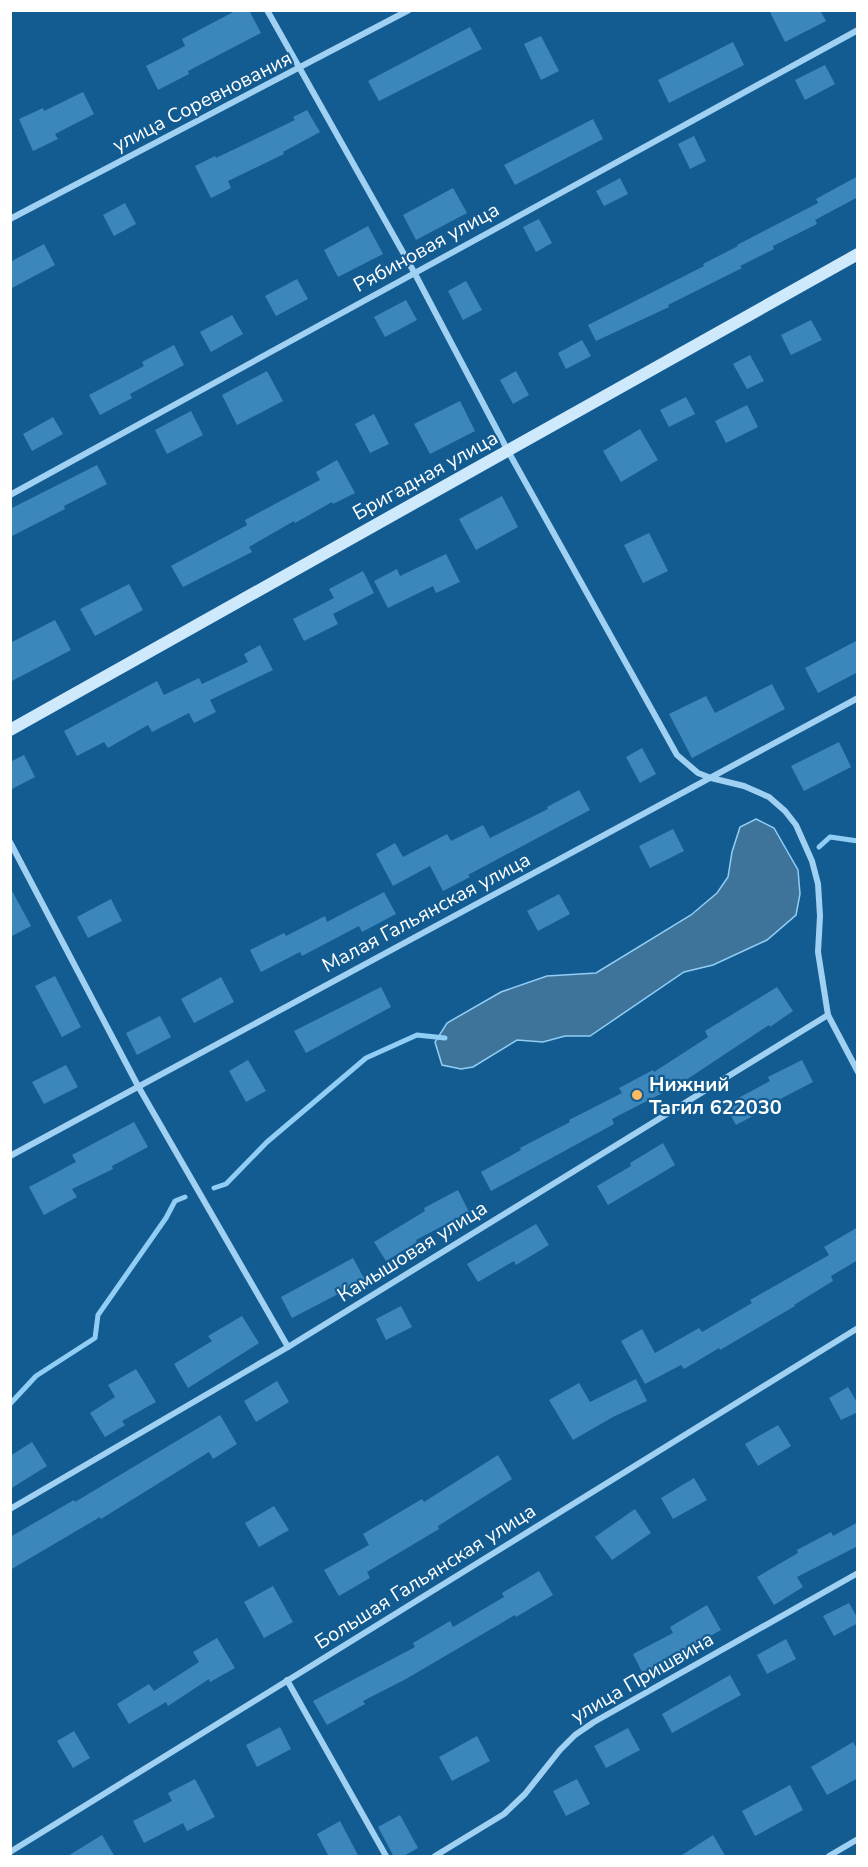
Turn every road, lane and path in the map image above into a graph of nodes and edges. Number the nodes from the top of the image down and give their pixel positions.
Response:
1 (267, 10) edge
2 (409, 10) edge
3 (858, 30) edge
4 (301, 69) junction
5 (10, 219) edge
6 (858, 254) edge
7 (414, 272) junction
8 (508, 451) junction
9 (10, 495) edge
10 (858, 698) edge
11 (10, 730) edge
12 (711, 778) junction
13 (10, 842) edge
14 (828, 1015) junction
15 (858, 1072) edge
16 (138, 1086) junction
17 (10, 1156) edge
18 (858, 1328) edge
19 (288, 1347) junction
20 (10, 1509) edge
21 (858, 1573) edge
22 (287, 1680) junction
23 (858, 1839) edge
24 (10, 1852) edge
25 (386, 1857) edge
26 (435, 1857) edge
27 (829, 1857) edge

1 - 4 street
2 - 4 street, улица Соревнования
3 - 7 street, Рябиновая улица
4 - 5 street, улица Соревнования
4 - 7 street
6 - 8 street, Бригадная улица
7 - 8 street
7 - 9 street, Рябиновая улица
8 - 11 street, Бригадная улица
8 - 12 street
10 - 12 street, Малая Гальянская улица
12 - 14 street
12 - 16 street, Малая Гальянская улица
13 - 16 street
14 - 15 street
14 - 19 street, Камышовая улица
16 - 17 street, Малая Гальянская улица
16 - 19 street
18 - 22 street, Большая Гальянская улица
19 - 20 street, Камышовая улица
21 - 26 street, улица Пришвина
22 - 24 street, Большая Гальянская улица
22 - 25 street
23 - 27 street

